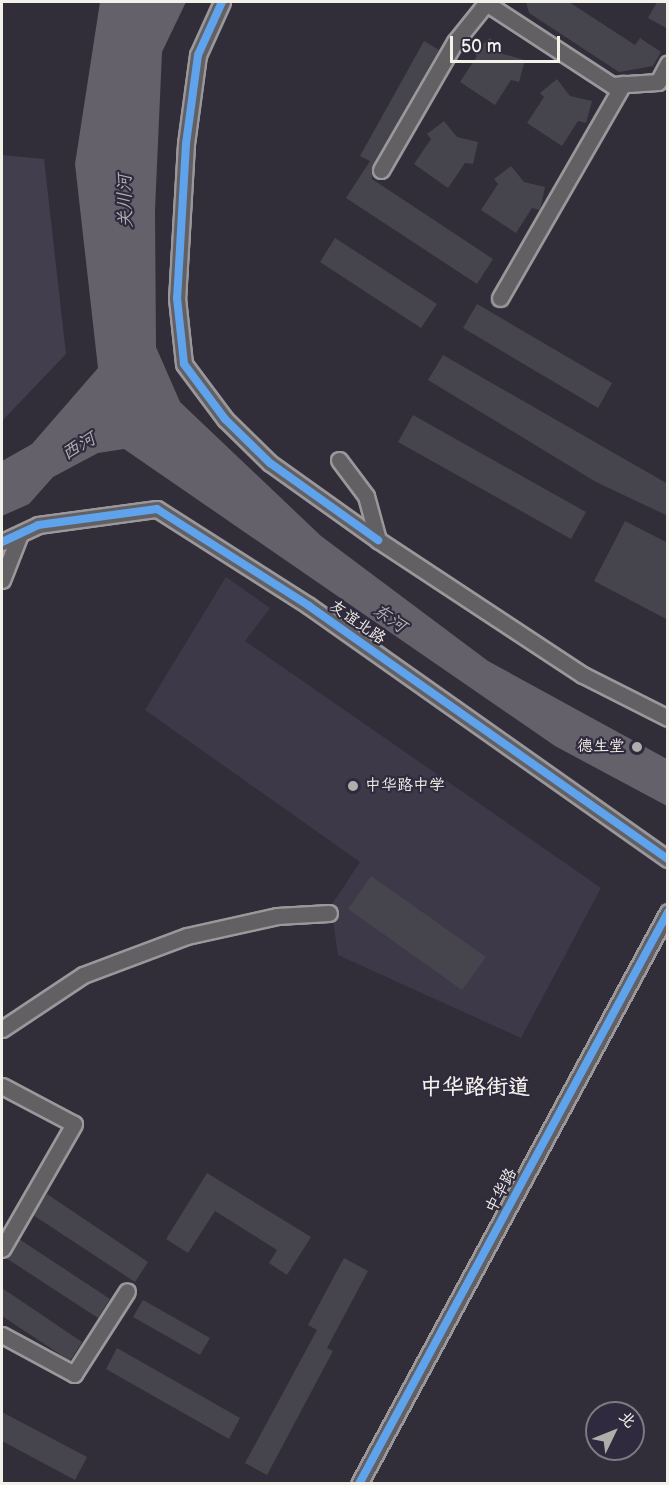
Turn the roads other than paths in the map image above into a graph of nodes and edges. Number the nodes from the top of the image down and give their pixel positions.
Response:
1 (222, 2) edge
2 (486, 2) edge
3 (668, 63) edge
4 (623, 84) junction
5 (381, 170) dead end
6 (500, 298) dead end
7 (339, 460) dead end
8 (20, 534) junction
9 (378, 540) junction
10 (2, 542) edge
11 (2, 580) edge
12 (668, 718) edge
13 (668, 859) edge
14 (668, 912) edge
15 (329, 913) dead end
16 (2, 1029) edge
17 (2, 1086) edge
18 (2, 1249) edge
19 (127, 1291) dead end
20 (2, 1335) edge
21 (359, 1484) edge

1 - 9 street
2 - 4 street
2 - 5 street
3 - 4 street
4 - 6 street
7 - 9 street
8 - 10 street, 友谊北路
8 - 11 street
8 - 13 street, 友谊北路
9 - 12 street
14 - 21 street, 中华路
15 - 16 street
17 - 18 street
19 - 20 street

